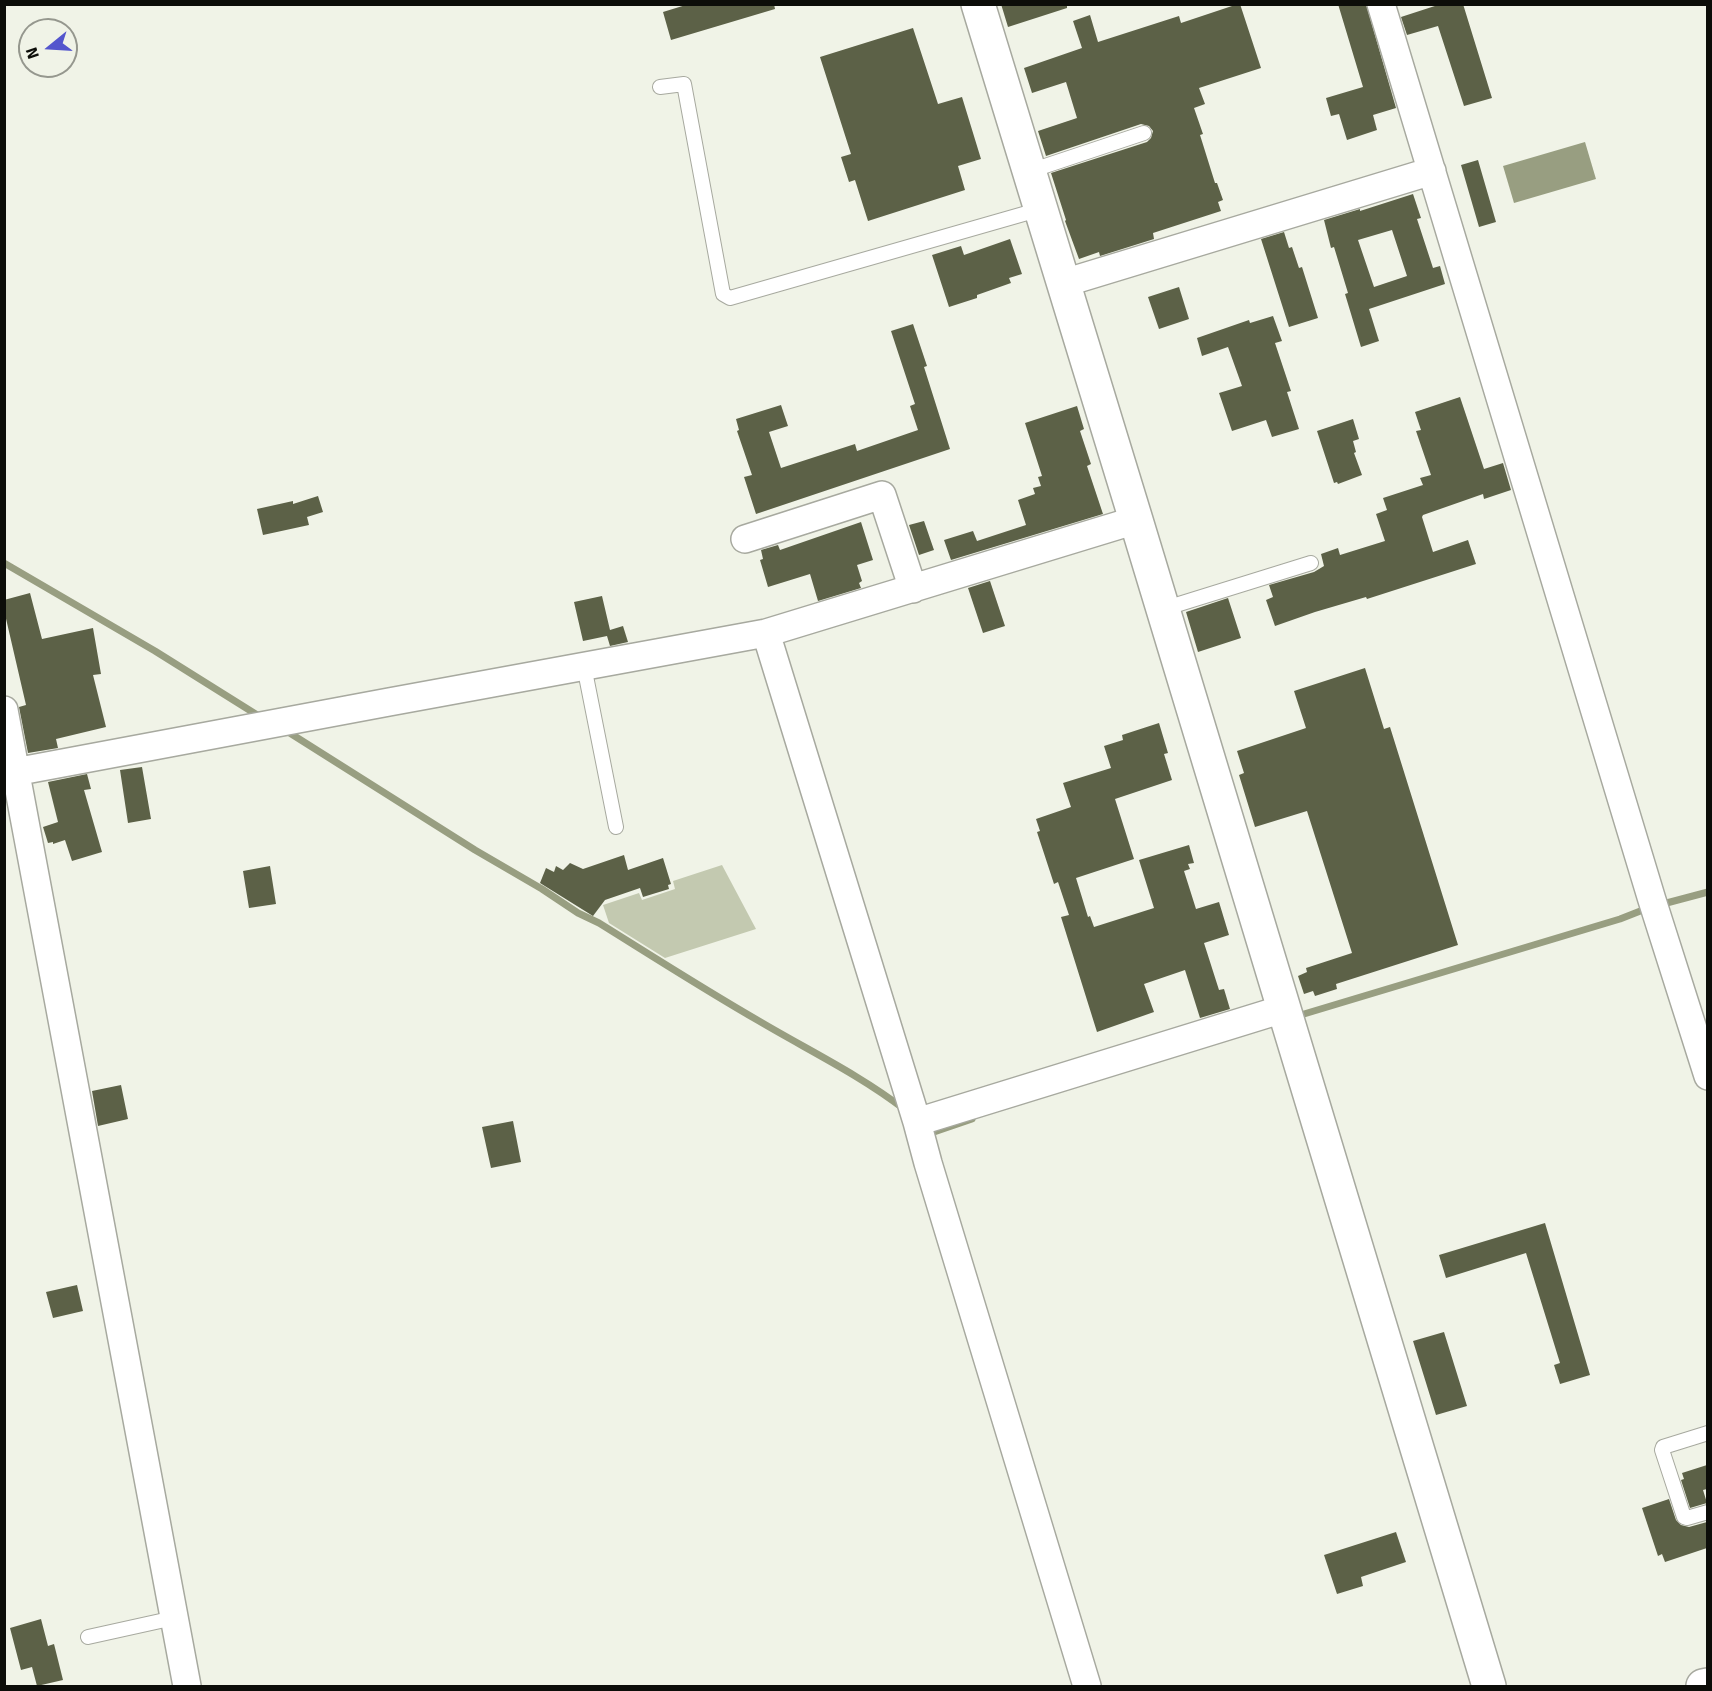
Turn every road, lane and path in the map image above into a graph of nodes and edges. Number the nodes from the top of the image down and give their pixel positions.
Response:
1 (978, 4) edge
2 (1381, 4) edge
3 (660, 87) dead end
4 (1144, 133) dead end
5 (1030, 171) junction
6 (1432, 171) junction
7 (1041, 209) junction
8 (1064, 283) junction
9 (1136, 520) junction
10 (745, 539) dead end
11 (1311, 563) dead end
12 (913, 589) junction
13 (1164, 609) junction
14 (766, 633) junction
15 (584, 666) junction
16 (4, 710) edge
17 (10, 773) edge
18 (616, 827) dead end
19 (1287, 1019) junction
20 (1707, 1076) edge
21 (917, 1122) junction
22 (1707, 1433) edge
23 (1707, 1512) edge
24 (174, 1618) junction
25 (88, 1637) dead end
26 (1707, 1685) edge
27 (187, 1686) edge
28 (1087, 1686) edge
29 (1490, 1686) edge
30 (1702, 1686) edge

1 - 5 street
2 - 6 street
3 - 7 lane
4 - 5 lane
5 - 7 street
6 - 8 street
6 - 20 street
7 - 8 street
8 - 9 street
9 - 12 street
9 - 13 street
10 - 12 street
11 - 13 lane
12 - 14 street
13 - 19 street
14 - 15 street
14 - 21 street
15 - 17 street
15 - 18 lane
16 - 17 street
17 - 24 street
19 - 21 street
19 - 29 street
21 - 28 street
22 - 23 lane
24 - 25 lane
24 - 27 street
26 - 30 street

